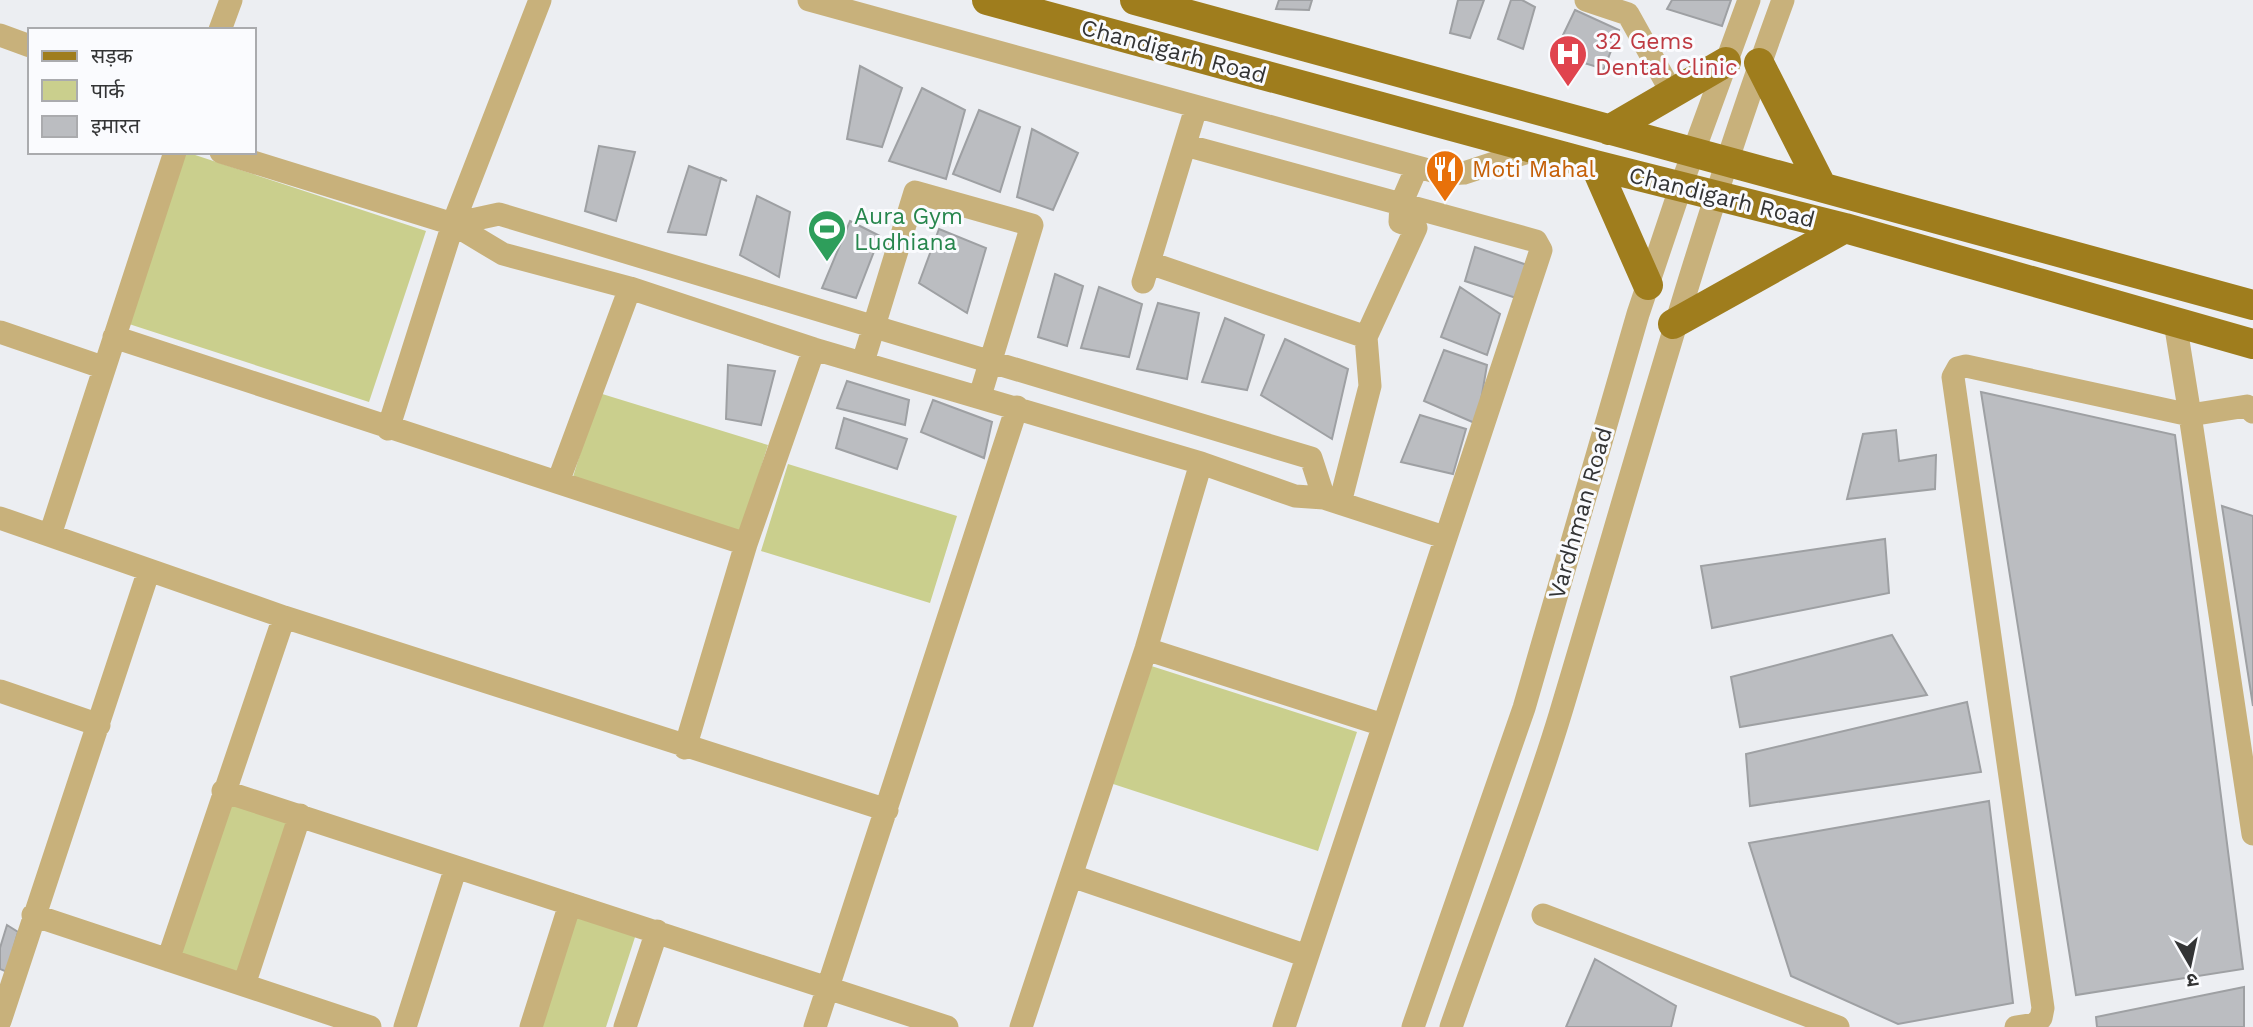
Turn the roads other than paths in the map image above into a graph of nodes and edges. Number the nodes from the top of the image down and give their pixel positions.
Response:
1 (232, 0) edge
2 (540, 0) edge
3 (809, 0) edge
4 (987, 0) edge
5 (1136, 0) edge
6 (1586, 0) edge
7 (1749, 0) edge
8 (1783, 0) edge
9 (1630, 7) edge
10 (221, 28) edge
11 (0, 35) edge
12 (28, 45) edge
13 (1726, 62) junction
14 (1759, 63) junction
15 (1672, 93) junction
16 (1196, 108) junction
17 (1609, 130) junction
18 (1185, 145) junction
19 (1537, 149) junction
20 (1693, 153) junction
21 (173, 154) edge
22 (227, 154) edge
23 (1726, 161) junction
24 (1595, 165) junction
25 (1417, 167) junction
26 (1681, 186) junction
27 (1822, 187) junction
28 (1714, 193) junction
29 (1401, 204) junction
30 (453, 224) junction
31 (1845, 228) junction
32 (1648, 285) junction
33 (630, 288) junction
34 (2253, 304) edge
35 (2175, 322) junction
36 (1673, 324) junction
37 (873, 326) junction
38 (0, 332) edge
39 (114, 337) junction
40 (1366, 337) junction
41 (2253, 344) edge
42 (814, 349) junction
43 (863, 362) junction
44 (990, 362) junction
45 (103, 367) junction
46 (980, 396) junction
47 (1017, 407) junction
48 (2253, 412) edge
49 (2190, 415) junction
50 (388, 429) junction
51 (1201, 463) junction
52 (558, 482) junction
53 (1332, 501) junction
54 (0, 518) edge
55 (50, 535) junction
56 (1444, 537) junction
57 (746, 544) junction
58 (149, 570) junction
59 (284, 617) junction
60 (1146, 649) junction
61 (0, 691) edge
62 (99, 725) junction
63 (1382, 725) junction
64 (685, 748) junction
65 (223, 791) junction
66 (887, 810) junction
67 (300, 815) junction
68 (2253, 834) edge
69 (456, 867) junction
70 (1072, 876) junction
71 (570, 904) junction
72 (33, 915) junction
73 (1543, 915) dead end
74 (657, 931) junction
75 (1307, 956) junction
76 (168, 960) junction
77 (244, 985) junction
78 (828, 987) junction
79 (0, 1021) edge
80 (370, 1027) edge
81 (405, 1027) edge
82 (531, 1027) edge
83 (625, 1027) edge
84 (815, 1027) edge
85 (947, 1027) edge
86 (1021, 1027) edge
87 (1284, 1027) edge
88 (1413, 1027) edge
89 (1451, 1027) edge
90 (1838, 1027) edge
91 (2016, 1027) edge

1 - 10 street
2 - 30 street
3 - 16 street
4 - 19 main road, Chandigarh Road
5 - 17 main road, Chandigarh Road
6 - 9 street
7 - 13 street, Vardhman Road
8 - 14 street, Vardhman Road
9 - 15 street
11 - 12 street
13 - 15 main road
13 - 20 street, Vardhman Road
14 - 23 street, Vardhman Road
14 - 27 main road
15 - 17 main road
16 - 18 street
16 - 25 street
17 - 20 main road, Chandigarh Road
18 - 29 street
18 - 40 street
19 - 24 main road, Chandigarh Road
19 - 25 street
20 - 23 main road, Chandigarh Road
20 - 26 street, Vardhman Road
21 - 39 street
22 - 30 street
23 - 27 main road, Chandigarh Road
23 - 28 street, Vardhman Road
24 - 26 main road, Chandigarh Road
24 - 32 main road
25 - 29 street
26 - 28 main road, Chandigarh Road
26 - 32 street, Vardhman Road
27 - 34 main road, Chandigarh Road
28 - 31 main road, Chandigarh Road
28 - 36 street, Vardhman Road
29 - 40 street
29 - 56 street
30 - 33 street
30 - 37 street
30 - 50 street
31 - 35 main road, Chandigarh Road
31 - 36 main road
32 - 88 street, Vardhman Road
33 - 42 street
33 - 52 street
35 - 41 main road, Chandigarh Road
35 - 49 street
36 - 89 street, Vardhman Road
37 - 43 street
37 - 44 street
37 - 44 street
38 - 45 street
39 - 45 street
39 - 50 street
40 - 53 street
42 - 43 street
42 - 57 street
43 - 46 street
44 - 46 street
44 - 53 street
45 - 55 street
46 - 47 street
47 - 51 street
47 - 66 street
48 - 49 street
49 - 68 street
49 - 91 street
50 - 52 street
51 - 53 street
51 - 60 street
52 - 57 street
53 - 56 street
54 - 55 street
55 - 58 street
56 - 63 street
57 - 64 street
58 - 59 street
58 - 62 street
59 - 64 street
59 - 65 street
60 - 63 street
60 - 70 street
61 - 62 street
62 - 72 street
63 - 75 street
64 - 66 street
65 - 67 street
65 - 76 street
66 - 78 street
67 - 69 street
67 - 77 street
69 - 71 street
69 - 81 street
70 - 75 street
70 - 86 street
71 - 74 street
71 - 82 street
72 - 76 street
72 - 79 street
73 - 90 street
74 - 78 street
74 - 83 street
75 - 87 street
76 - 77 street
77 - 80 street
78 - 84 street
78 - 85 street

